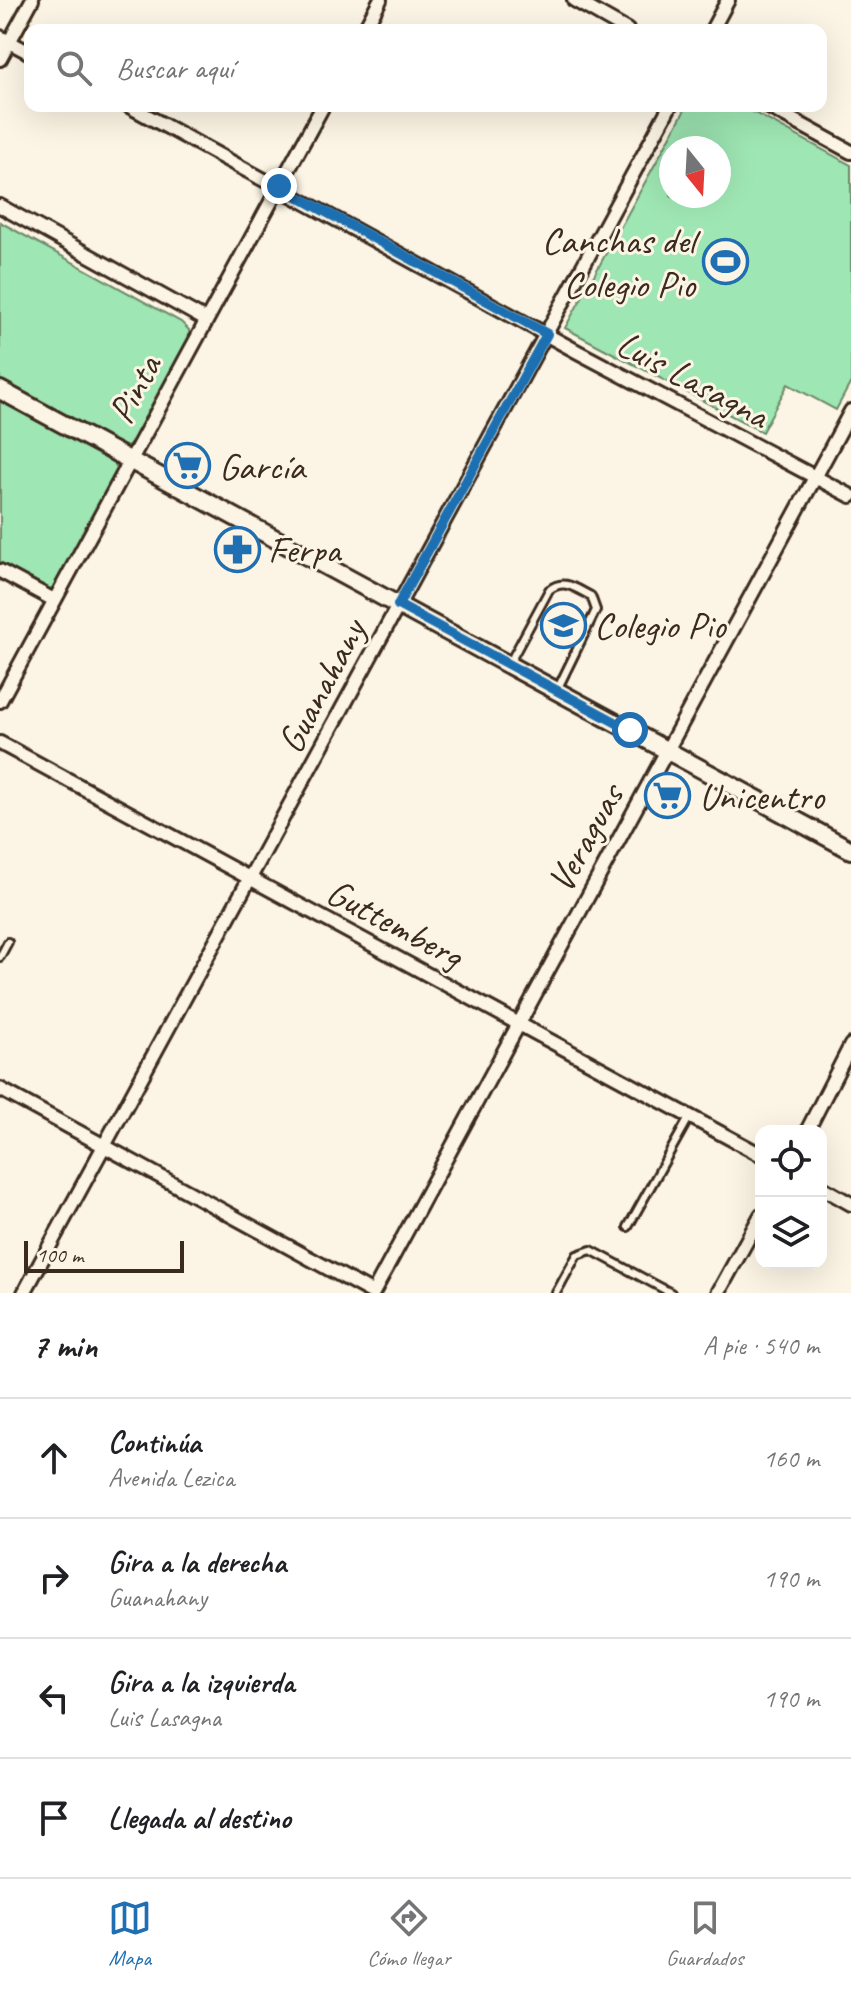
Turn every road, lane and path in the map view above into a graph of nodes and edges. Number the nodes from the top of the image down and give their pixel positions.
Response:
1 (32, 0) edge
2 (380, 0) edge
3 (574, 0) edge
4 (728, 0) edge
5 (367, 24) edge
6 (616, 24) edge
7 (715, 24) edge
8 (5, 39) edge
9 (24, 50) edge
10 (0, 59) edge
11 (140, 112) edge
12 (320, 112) edge
13 (667, 112) edge
14 (778, 112) edge
15 (851, 152) edge
16 (279, 186) junction
17 (0, 206) edge
18 (206, 320) junction
19 (547, 334) junction
20 (0, 390) edge
21 (851, 411) edge
22 (129, 461) junction
23 (816, 476) junction
24 (851, 496) edge
25 (0, 571) edge
26 (54, 600) junction
27 (398, 605) junction
28 (509, 664) junction
29 (557, 690) junction
30 (0, 701) edge
31 (0, 743) edge
32 (667, 750) junction
33 (851, 850) edge
34 (251, 880) junction
35 (8, 942) dead end
36 (0, 957) edge
37 (518, 1023) junction
38 (851, 1045) edge
39 (0, 1089) edge
40 (690, 1116) junction
41 (810, 1125) edge
42 (104, 1145) junction
43 (755, 1152) edge
44 (827, 1190) edge
45 (851, 1204) edge
46 (755, 1226) edge
47 (628, 1227) dead end
48 (24, 1293) edge
49 (373, 1293) edge
50 (556, 1293) edge
51 (671, 1293) edge
52 (718, 1293) edge

1 - 8 street
2 - 5 street
3 - 6 street
4 - 7 street
8 - 9 street
8 - 10 street
11 - 16 street, Luis Lasagna
12 - 16 street, Pinta
13 - 19 street, Guanahany
14 - 15 street
16 - 18 street, Pinta
16 - 19 street, Luis Lasagna
17 - 18 street
18 - 22 street, Pinta
19 - 23 street, Luis Lasagna
19 - 27 street, Guanahany
20 - 22 street
21 - 23 street, Veraguas
22 - 26 street, Pinta
22 - 27 street
23 - 24 street, Luis Lasagna
23 - 32 street, Veraguas
25 - 26 street
26 - 30 street, Pinta
27 - 28 street
27 - 34 street, Guanahany
28 - 29 street
28 - 29 lane
29 - 32 street
31 - 34 street, Guttemberg
32 - 33 street
32 - 37 street, Veraguas
34 - 37 street, Guttemberg
34 - 42 street, Guanahany
35 - 36 lane
37 - 40 street, Guttemberg
37 - 49 street, Veraguas
38 - 41 street
39 - 42 street
40 - 43 street, Guttemberg
40 - 47 lane
42 - 48 street, Guanahany
42 - 49 street
44 - 45 street
46 - 52 street
50 - 51 lane

